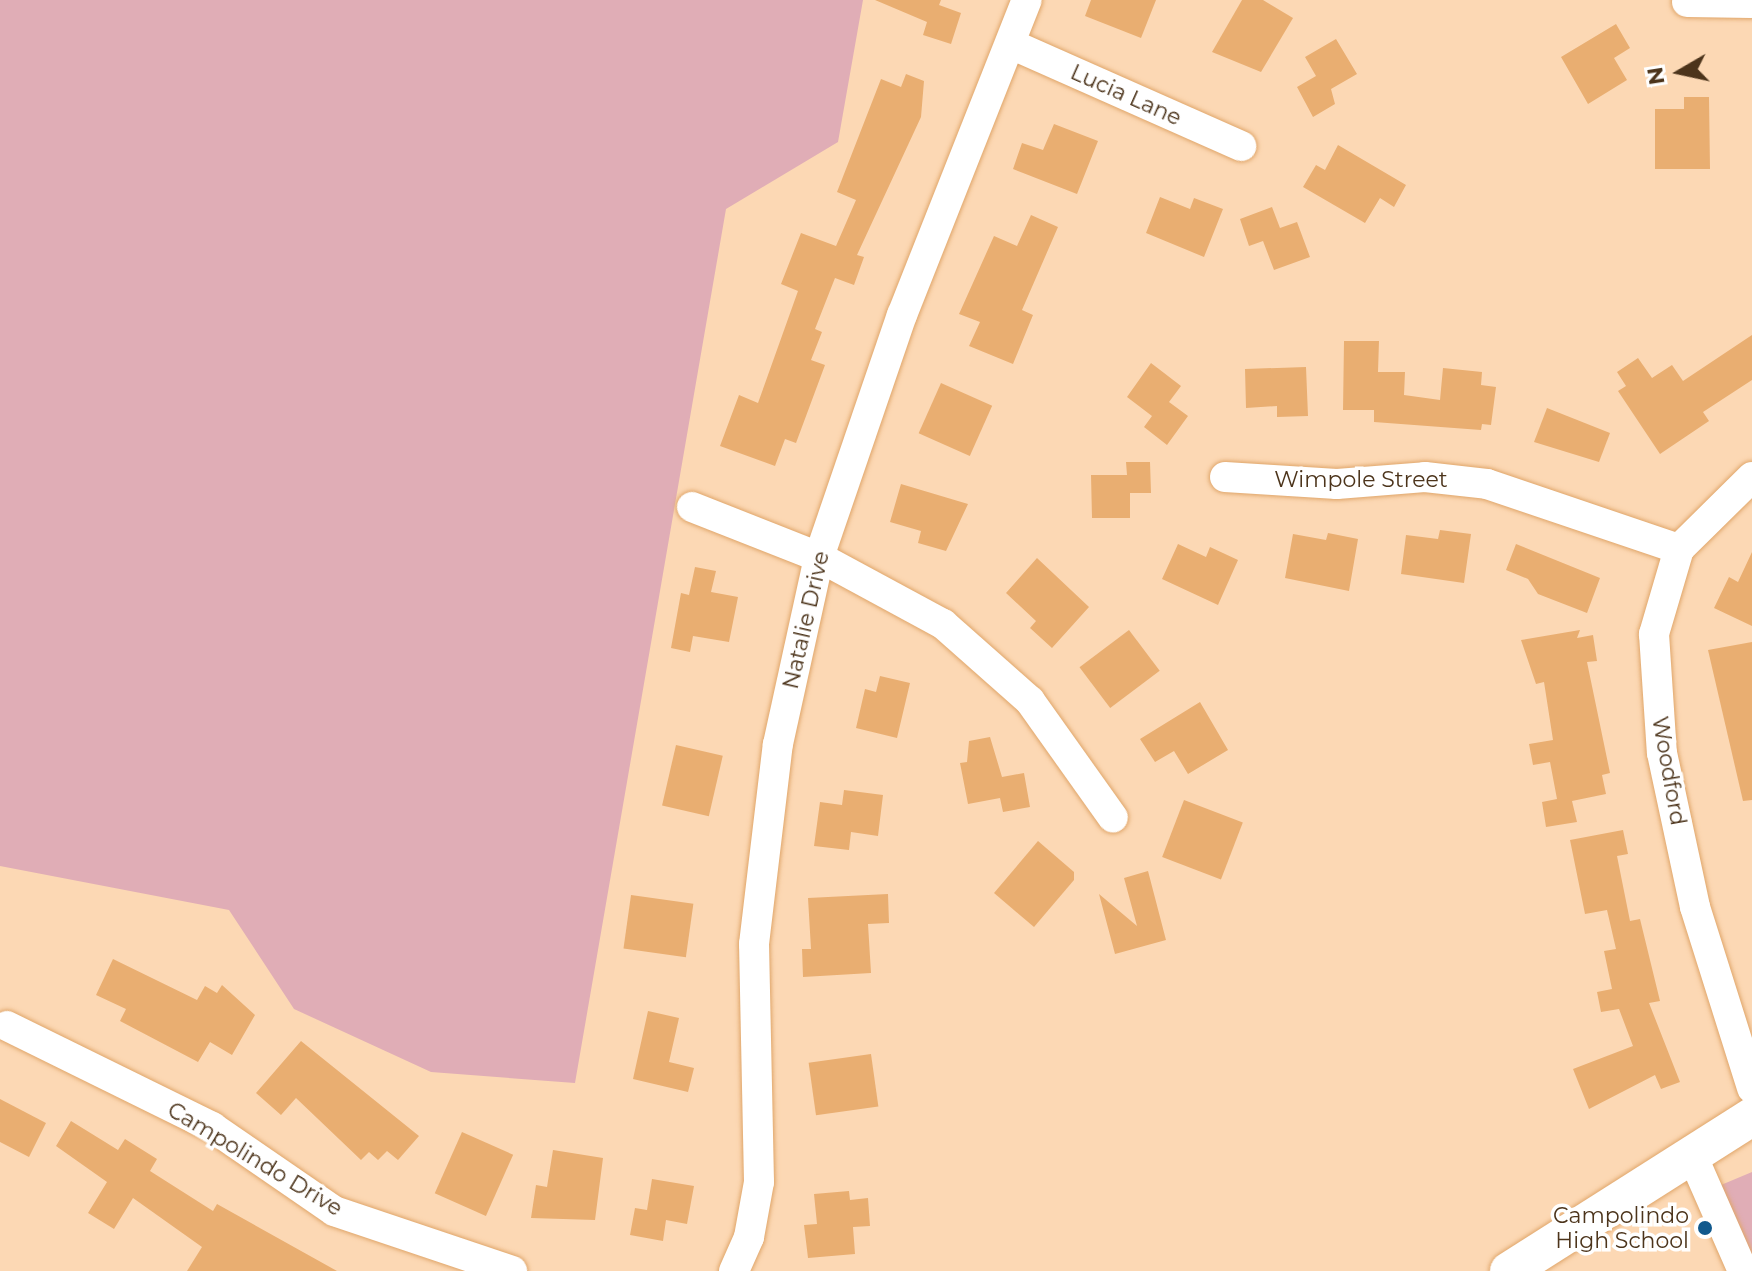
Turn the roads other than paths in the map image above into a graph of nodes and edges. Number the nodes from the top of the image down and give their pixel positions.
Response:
1 (1027, 0) edge
2 (1687, 2) dead end
3 (1752, 3) edge
4 (1011, 44) junction
5 (1241, 146) dead end
6 (1225, 477) dead end
7 (1752, 477) edge
8 (692, 507) dead end
9 (1679, 549) junction
10 (819, 557) junction
11 (1113, 818) dead end
12 (7, 1026) dead end
13 (1752, 1088) edge
14 (1752, 1117) edge
15 (1692, 1155) junction
16 (1526, 1266) edge
17 (512, 1271) edge
18 (734, 1271) edge
19 (1743, 1271) edge

1 - 4 street, Natalie Drive
2 - 3 street
4 - 5 street, Lucia Lane
4 - 10 street, Natalie Drive
6 - 9 street, Wimpole Street
7 - 9 street, Woodford
8 - 10 street
9 - 13 street, Woodford
10 - 11 street
10 - 18 street, Natalie Drive
12 - 17 street, Campolindo Drive
14 - 15 main road
15 - 16 main road
15 - 19 street

